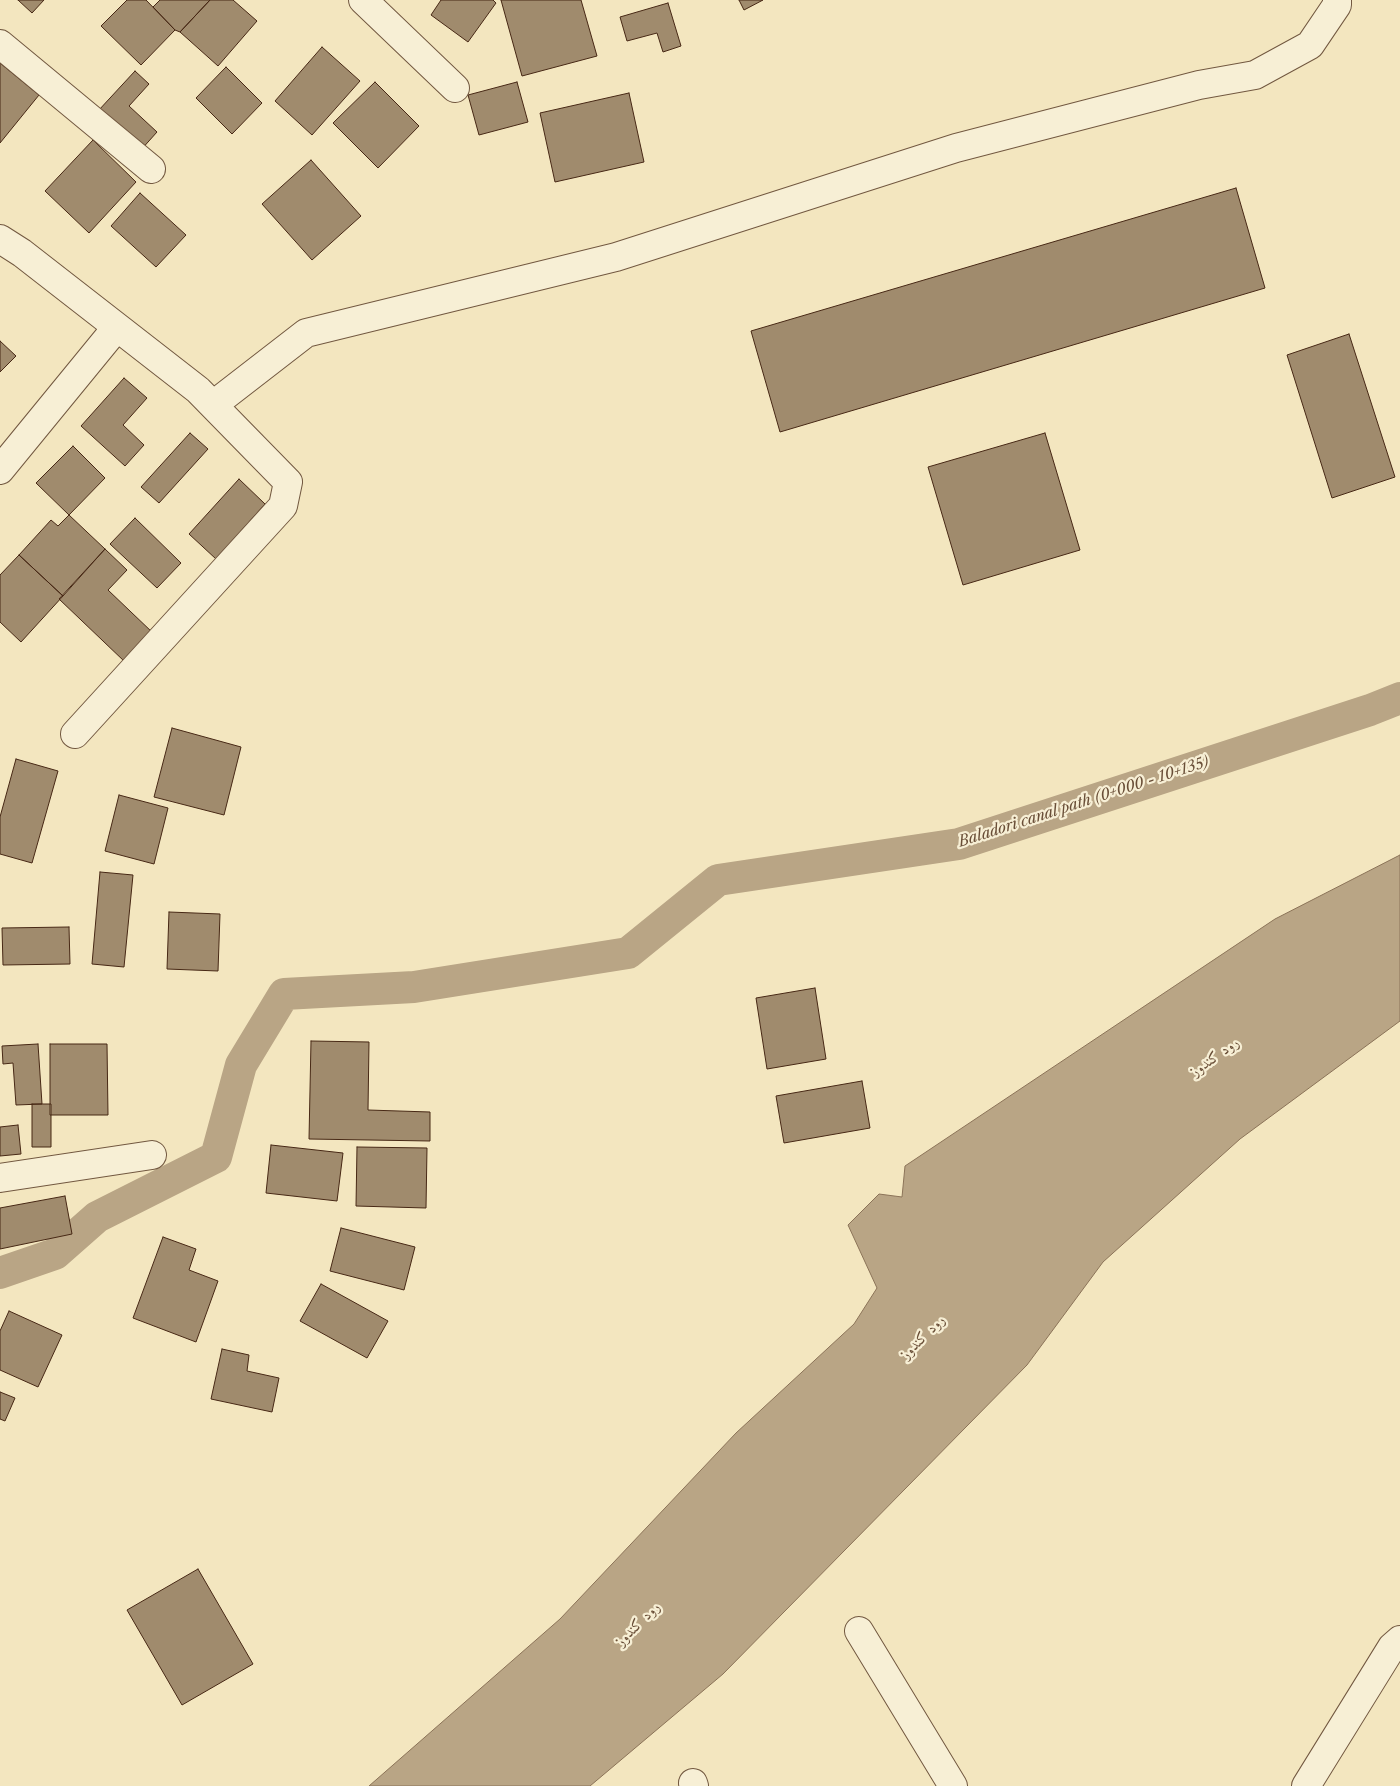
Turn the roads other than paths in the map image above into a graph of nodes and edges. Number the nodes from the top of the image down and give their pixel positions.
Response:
1 (363, 0) edge
2 (1337, 0) edge
3 (0, 44) edge
4 (454, 88) dead end
5 (151, 169) dead end
6 (0, 239) edge
7 (117, 327) junction
8 (213, 405) junction
9 (0, 470) edge
10 (75, 734) dead end
11 (152, 1155) dead end
12 (0, 1178) edge
13 (859, 1631) dead end
14 (1400, 1640) edge
15 (953, 1786) edge
16 (1306, 1786) edge

1 - 4 street
2 - 8 street
3 - 5 street
6 - 7 street
7 - 8 street
7 - 9 street
8 - 10 street
11 - 12 street
13 - 15 street
14 - 16 street

